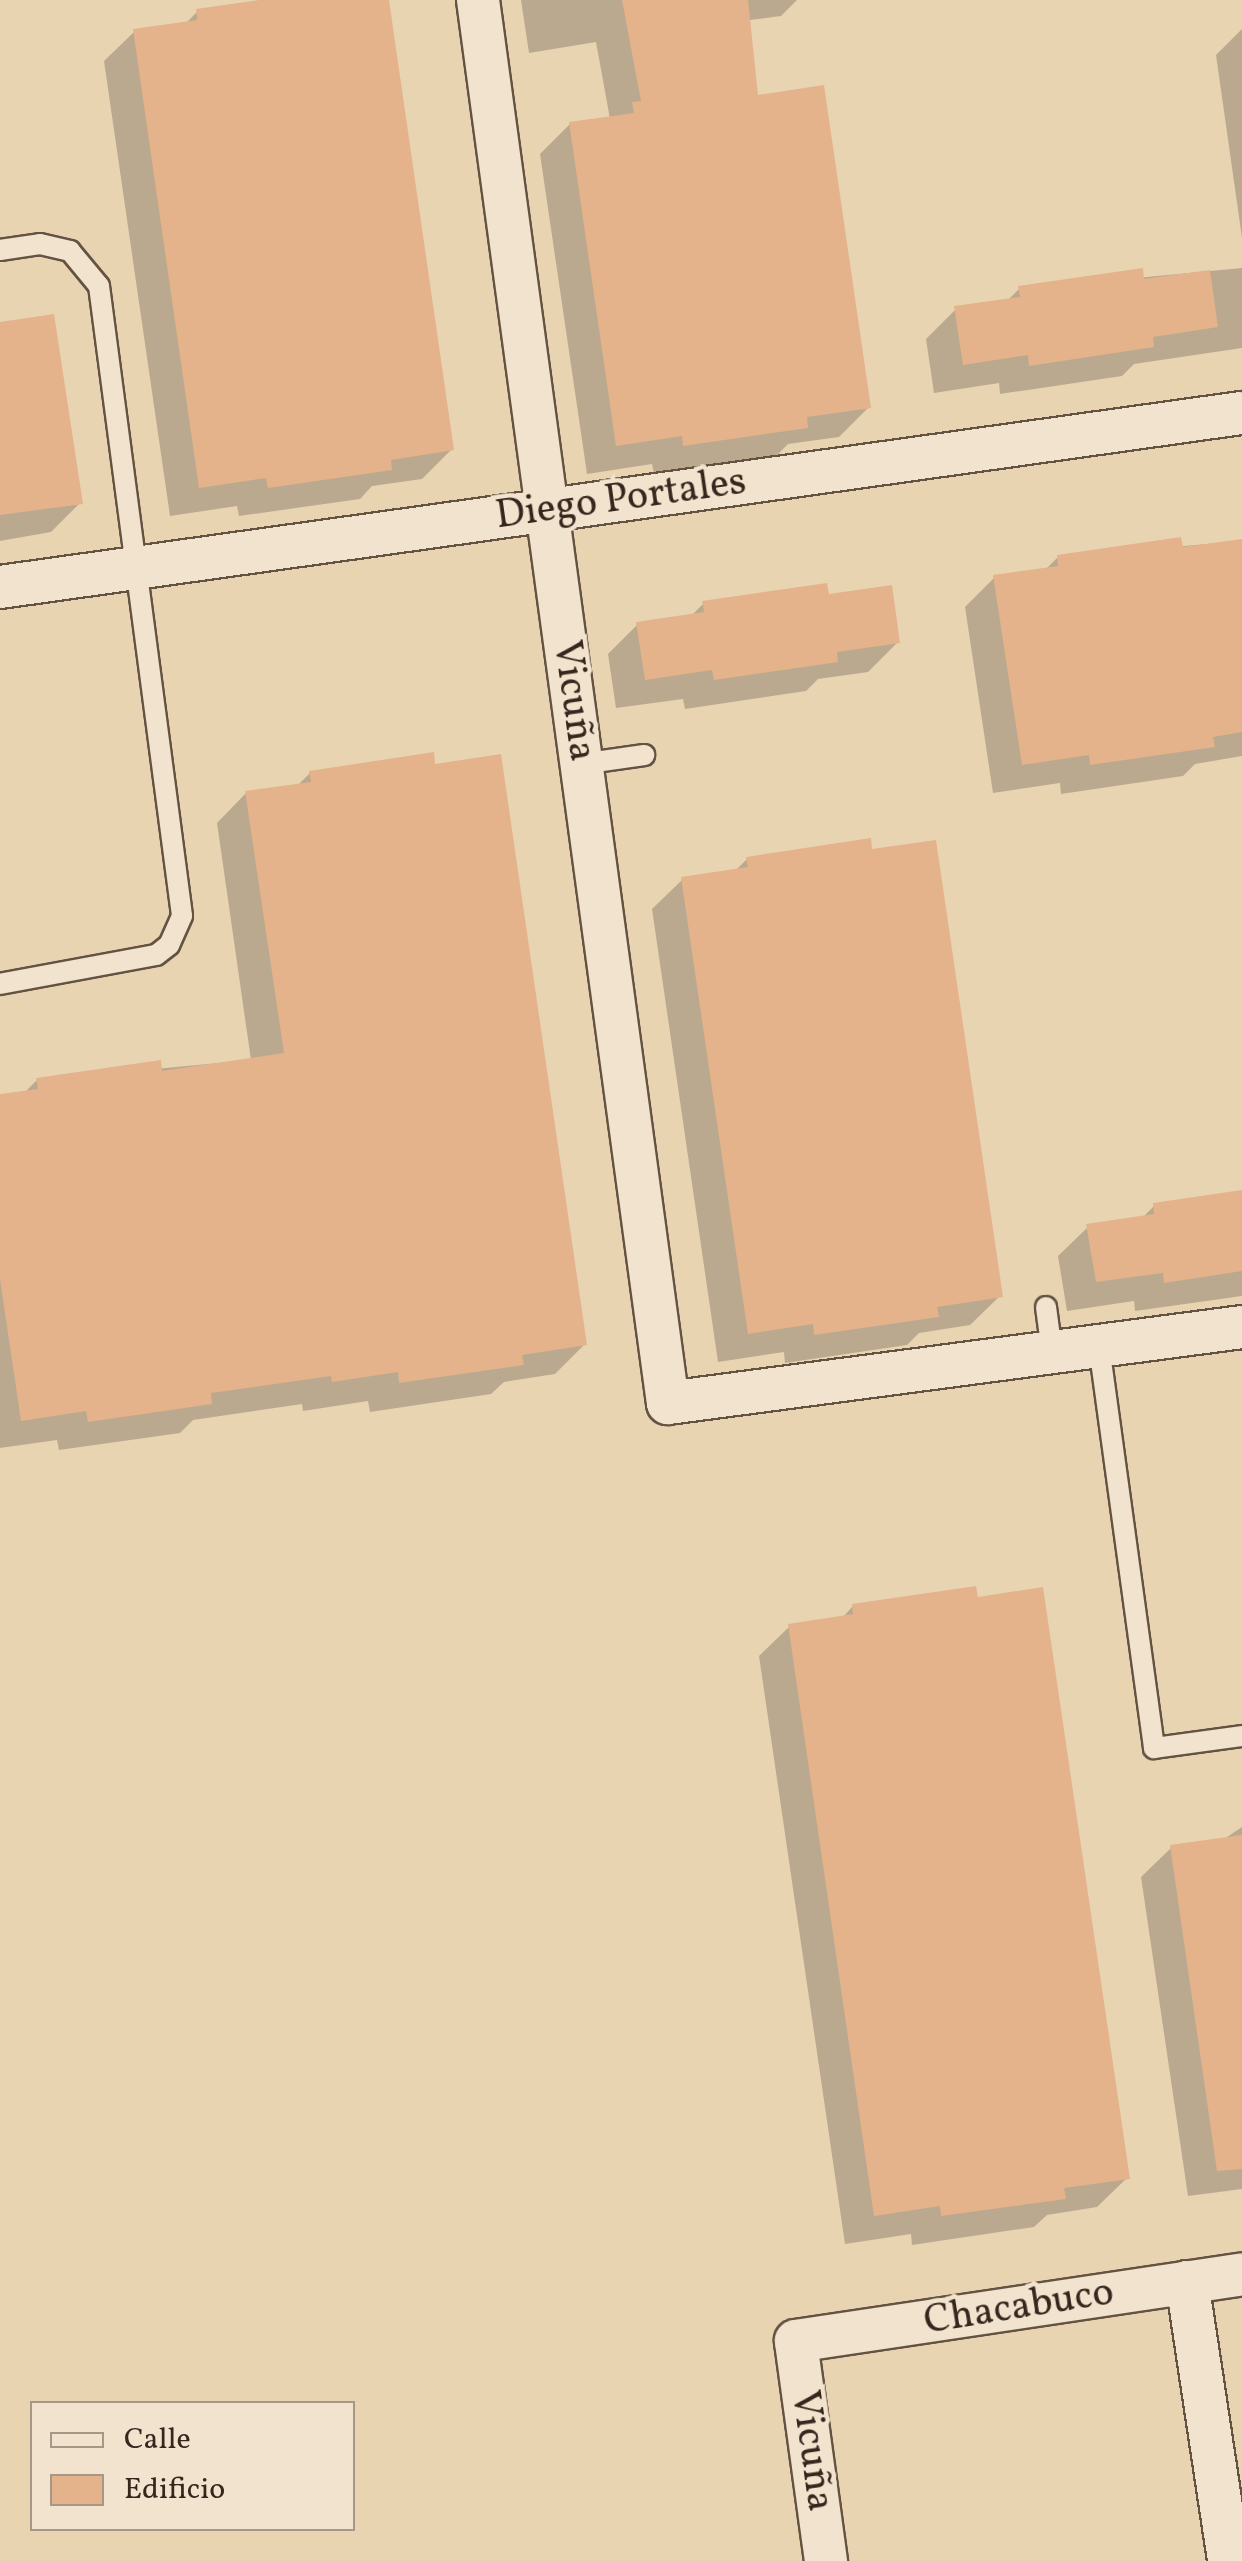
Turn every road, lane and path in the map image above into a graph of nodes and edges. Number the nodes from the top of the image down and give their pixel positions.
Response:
1 (478, 0) edge
2 (0, 250) edge
3 (1242, 413) edge
4 (546, 510) junction
5 (140, 567) junction
6 (0, 587) edge
7 (644, 756) dead end
8 (582, 764) junction
9 (0, 984) edge
10 (1046, 1307) dead end
11 (1242, 1327) edge
12 (1099, 1346) junction
13 (1052, 1352) junction
14 (1242, 1736) edge
15 (1242, 2274) edge
16 (1187, 2282) junction
17 (796, 2341) joint
18 (826, 2561) edge
19 (1230, 2561) edge

1 - 4 street, Vicuña
2 - 5 lane
3 - 4 street, Diego Portales
4 - 5 street, Diego Portales
4 - 8 street, Vicuña
5 - 6 street, Diego Portales
5 - 9 lane
7 - 8 lane
8 - 13 street, Vicuña
10 - 13 lane
11 - 12 street
12 - 13 street
12 - 14 lane
15 - 16 street, Chacabuco
16 - 17 street, Chacabuco
16 - 19 street
17 - 18 street, Vicuña

